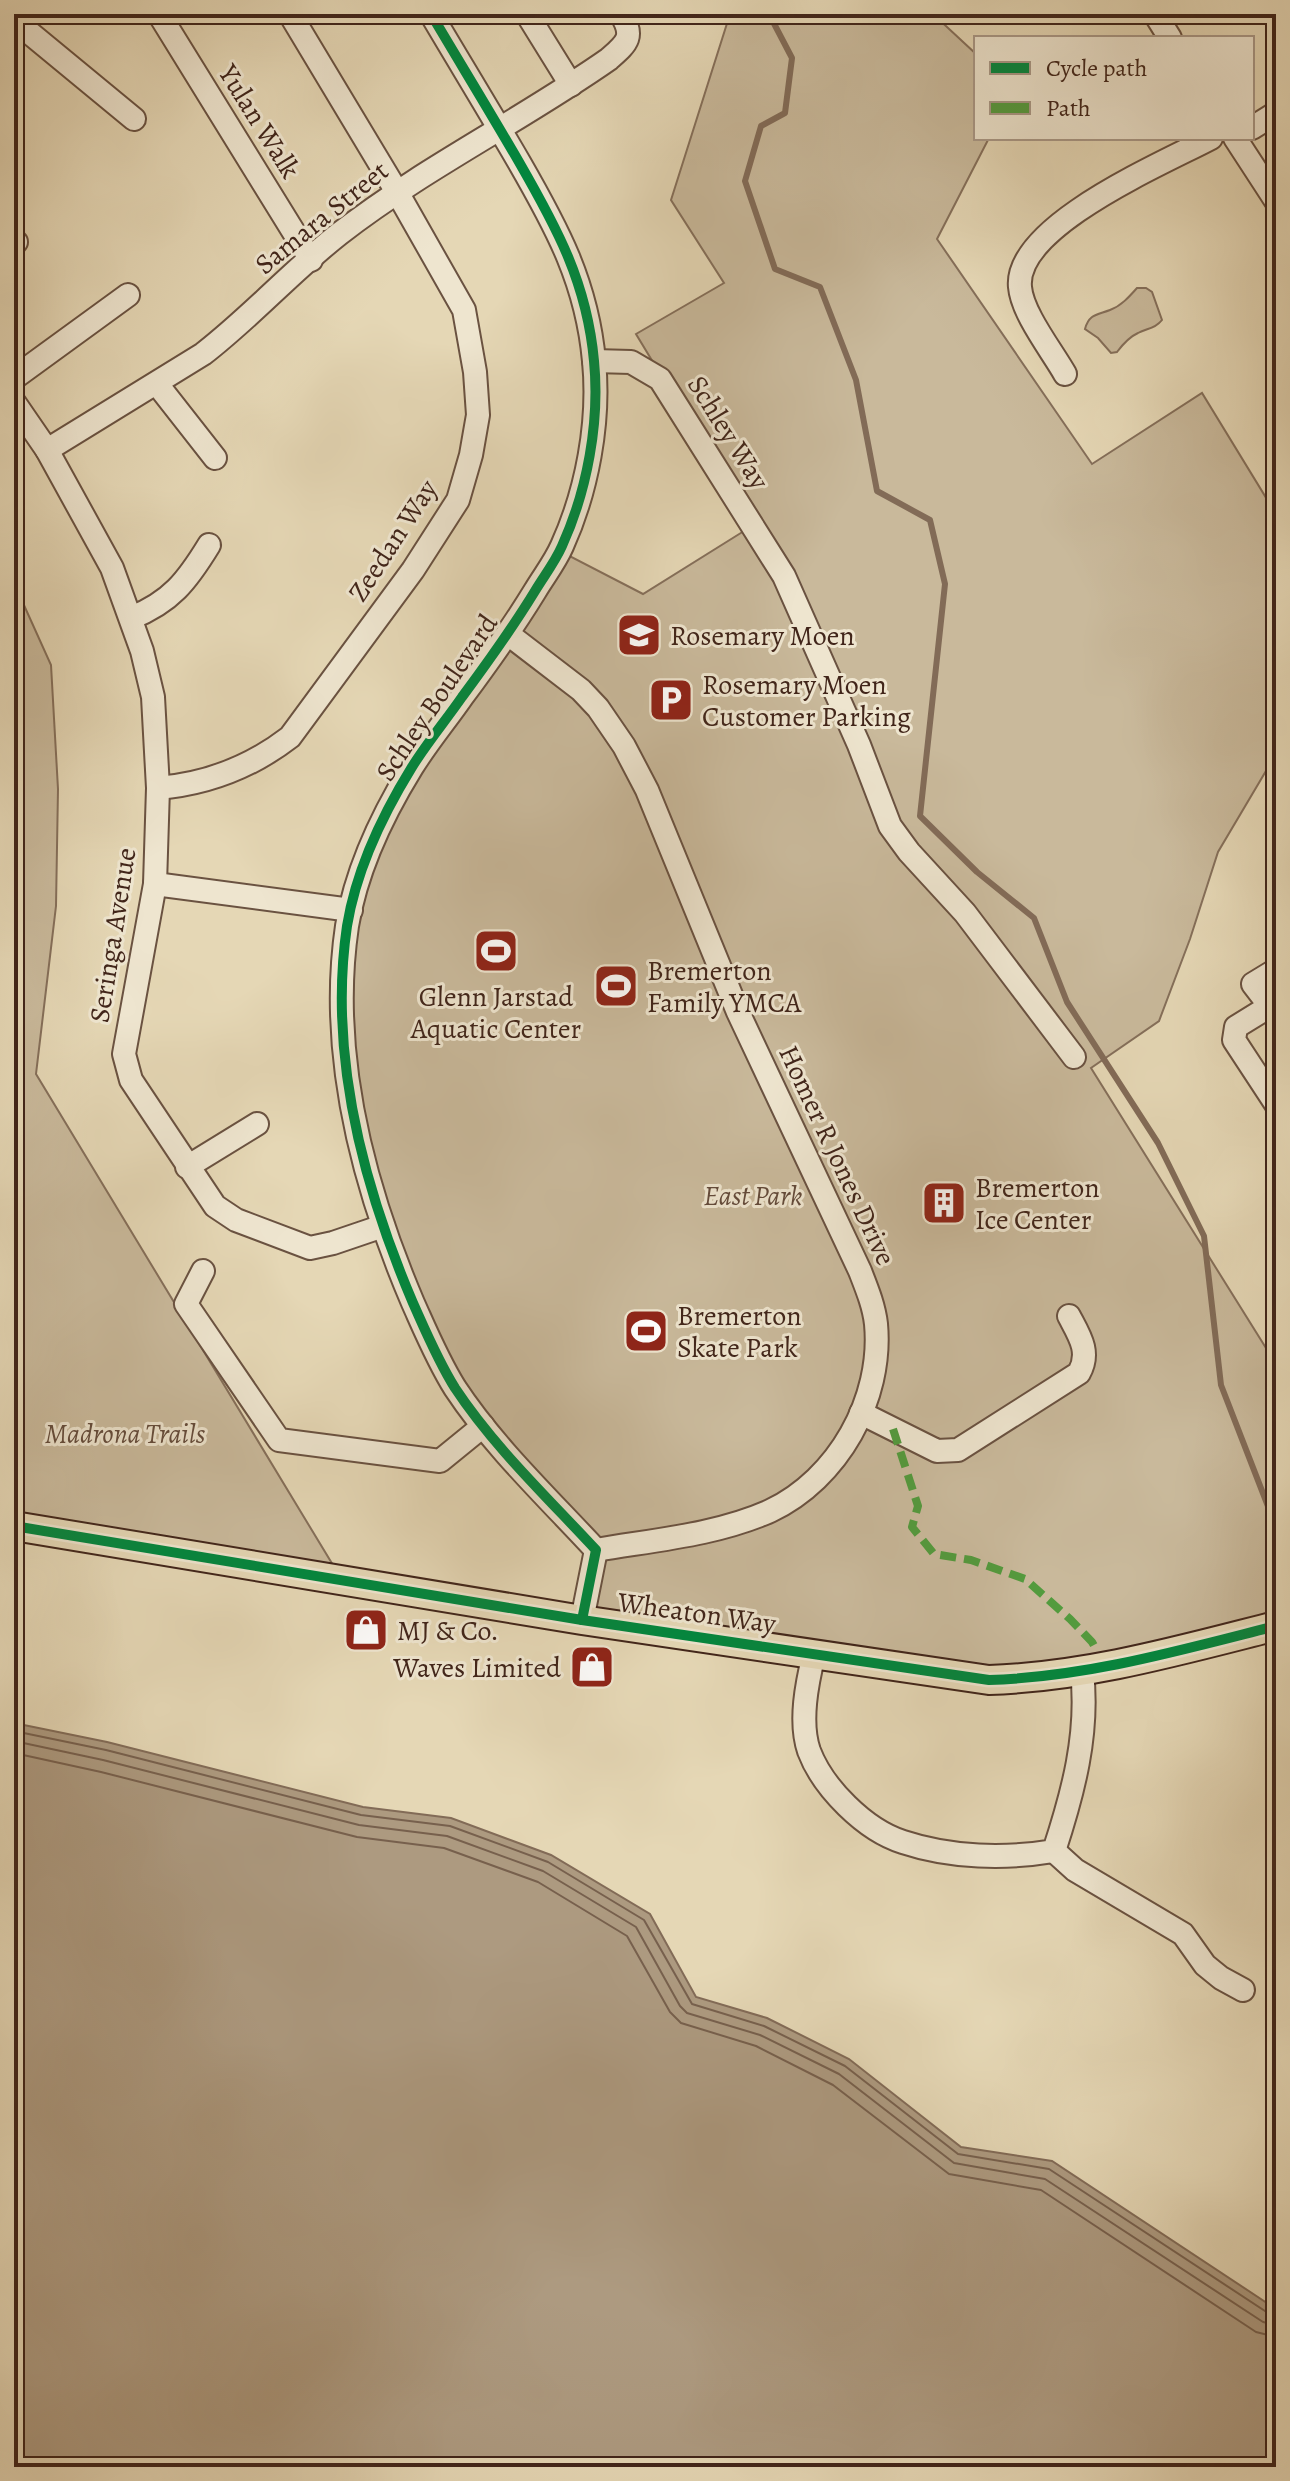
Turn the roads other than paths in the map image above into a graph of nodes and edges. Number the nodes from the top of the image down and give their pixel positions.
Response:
1 (159, 14) edge
2 (290, 14) edge
3 (431, 14) edge
4 (527, 14) edge
5 (1157, 15) edge
6 (14, 20) edge
7 (625, 22) edge
8 (1169, 36) edge
9 (571, 85) junction
10 (1276, 113) edge
11 (134, 119) dead end
12 (1254, 127) edge
13 (500, 129) junction
14 (1207, 140) edge
15 (1237, 140) edge
16 (397, 192) junction
17 (1276, 201) edge
18 (311, 260) junction
19 (128, 295) dead end
20 (594, 361) junction
21 (1065, 374) dead end
22 (14, 378) edge
23 (157, 384) junction
24 (14, 402) edge
25 (47, 450) junction
26 (215, 458) dead end
27 (209, 545) dead end
28 (131, 618) junction
29 (508, 634) junction
30 (158, 788) junction
31 (155, 884) junction
32 (351, 910) junction
33 (1276, 970) edge
34 (1273, 1010) edge
35 (1074, 1057) dead end
36 (1276, 1104) edge
37 (257, 1124) dead end
38 (187, 1167) junction
39 (383, 1226) junction
40 (203, 1271) dead end
41 (1069, 1316) dead end
42 (861, 1413) junction
43 (483, 1426) junction
44 (14, 1526) edge
45 (596, 1550) junction
46 (582, 1620) junction
47 (1276, 1626) edge
48 (814, 1654) junction
49 (1082, 1672) junction
50 (1054, 1851) junction
51 (1243, 1990) dead end

1 - 18 street, Yulan Walk
2 - 16 street, Zeedan Way
3 - 13 street, Schley Boulevard
4 - 9 street
5 - 8 street
6 - 11 street
7 - 9 street, Samara Street
9 - 13 street, Samara Street
10 - 12 street
13 - 16 street, Samara Street
13 - 20 street, Schley Boulevard
14 - 21 street
15 - 17 street
16 - 18 street, Samara Street
16 - 30 street, Zeedan Way
18 - 23 street, Samara Street
19 - 22 street
20 - 29 street, Schley Boulevard
20 - 35 street, Schley Way
23 - 25 street, Samara Street
23 - 26 street
24 - 25 street, Seringa Avenue
25 - 28 street, Seringa Avenue
27 - 28 street
28 - 30 street, Seringa Avenue
29 - 32 street, Schley Boulevard
29 - 42 street, Homer R Jones Drive
30 - 31 street, Seringa Avenue
31 - 32 street
31 - 38 street, Seringa Avenue
32 - 39 street, Schley Boulevard
33 - 34 street
34 - 36 street
37 - 38 street
38 - 39 street, Seringa Avenue
39 - 43 street, Schley Boulevard
40 - 43 street
41 - 42 street
42 - 45 street, Homer R Jones Drive
43 - 45 street, Schley Boulevard
44 - 46 main road, Wheaton Way
45 - 46 street
46 - 48 main road, Wheaton Way
47 - 49 main road, Wheaton Way
48 - 49 main road, Wheaton Way
48 - 50 street
49 - 50 street
50 - 51 street

